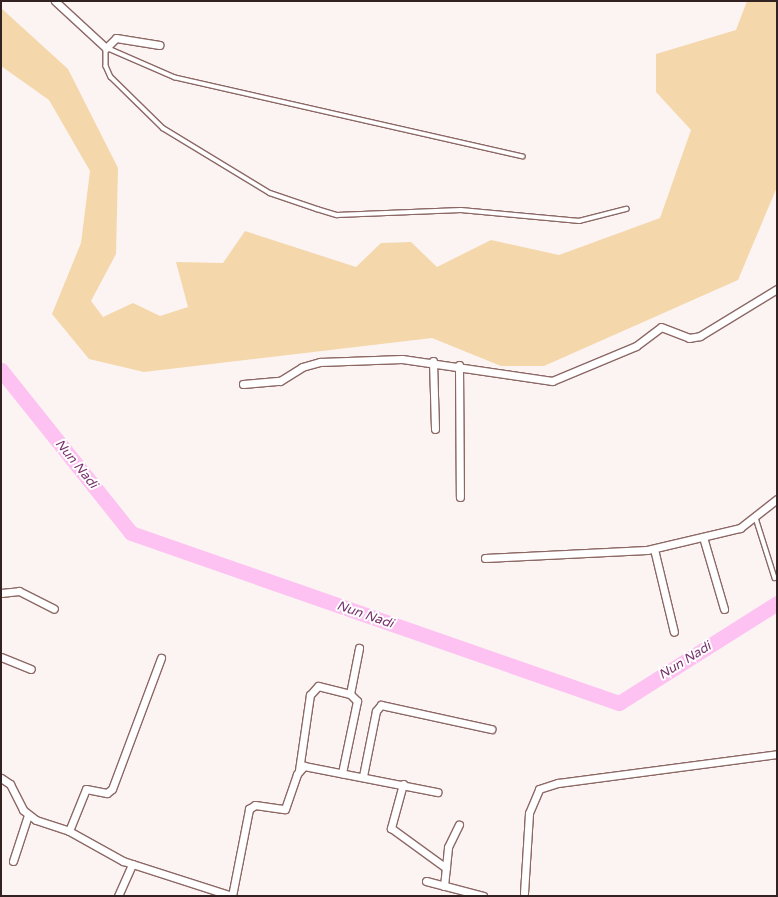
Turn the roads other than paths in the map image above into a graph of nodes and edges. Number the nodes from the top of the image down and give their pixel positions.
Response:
1 (55, 1) edge
2 (159, 45) dead end
3 (106, 48) junction
4 (523, 157) dead end
5 (626, 209) dead end
6 (777, 289) edge
7 (433, 361) junction
8 (459, 365) junction
9 (243, 384) dead end
10 (435, 430) dead end
11 (460, 496) dead end
12 (777, 499) edge
13 (756, 518) junction
14 (704, 537) junction
15 (654, 549) junction
16 (484, 558) dead end
17 (775, 578) dead end
18 (1, 593) edge
19 (54, 608) dead end
20 (724, 609) dead end
21 (674, 632) dead end
22 (359, 648) dead end
23 (1, 657) edge
24 (161, 658) dead end
25 (31, 669) dead end
26 (350, 694) junction
27 (491, 729) dead end
28 (777, 754) edge
29 (299, 770) junction
30 (342, 773) junction
31 (363, 776) junction
32 (1, 778) edge
33 (403, 784) junction
34 (437, 792) dead end
35 (28, 815) junction
36 (459, 824) dead end
37 (69, 831) junction
38 (13, 861) dead end
39 (132, 864) junction
40 (446, 868) junction
41 (426, 881) dead end
42 (444, 886) junction
43 (524, 893) dead end
44 (118, 896) edge
45 (232, 896) edge
46 (483, 896) edge

1 - 3 street
2 - 3 street
3 - 4 lane
3 - 5 lane
6 - 8 street
7 - 8 street
7 - 9 street
7 - 10 street
8 - 11 street
12 - 13 street
13 - 14 street
13 - 17 lane
14 - 15 street
14 - 20 street
15 - 16 street
15 - 21 street
18 - 19 street
22 - 26 street
23 - 25 street
24 - 37 street
26 - 29 street
26 - 30 street
27 - 31 street
28 - 43 street
29 - 30 street
29 - 45 street
30 - 31 street
31 - 33 street
32 - 35 street
33 - 34 street
33 - 40 street
35 - 37 street
35 - 38 street
36 - 40 street
37 - 39 street
39 - 44 street
39 - 45 street
40 - 42 street
41 - 42 street
42 - 46 street

